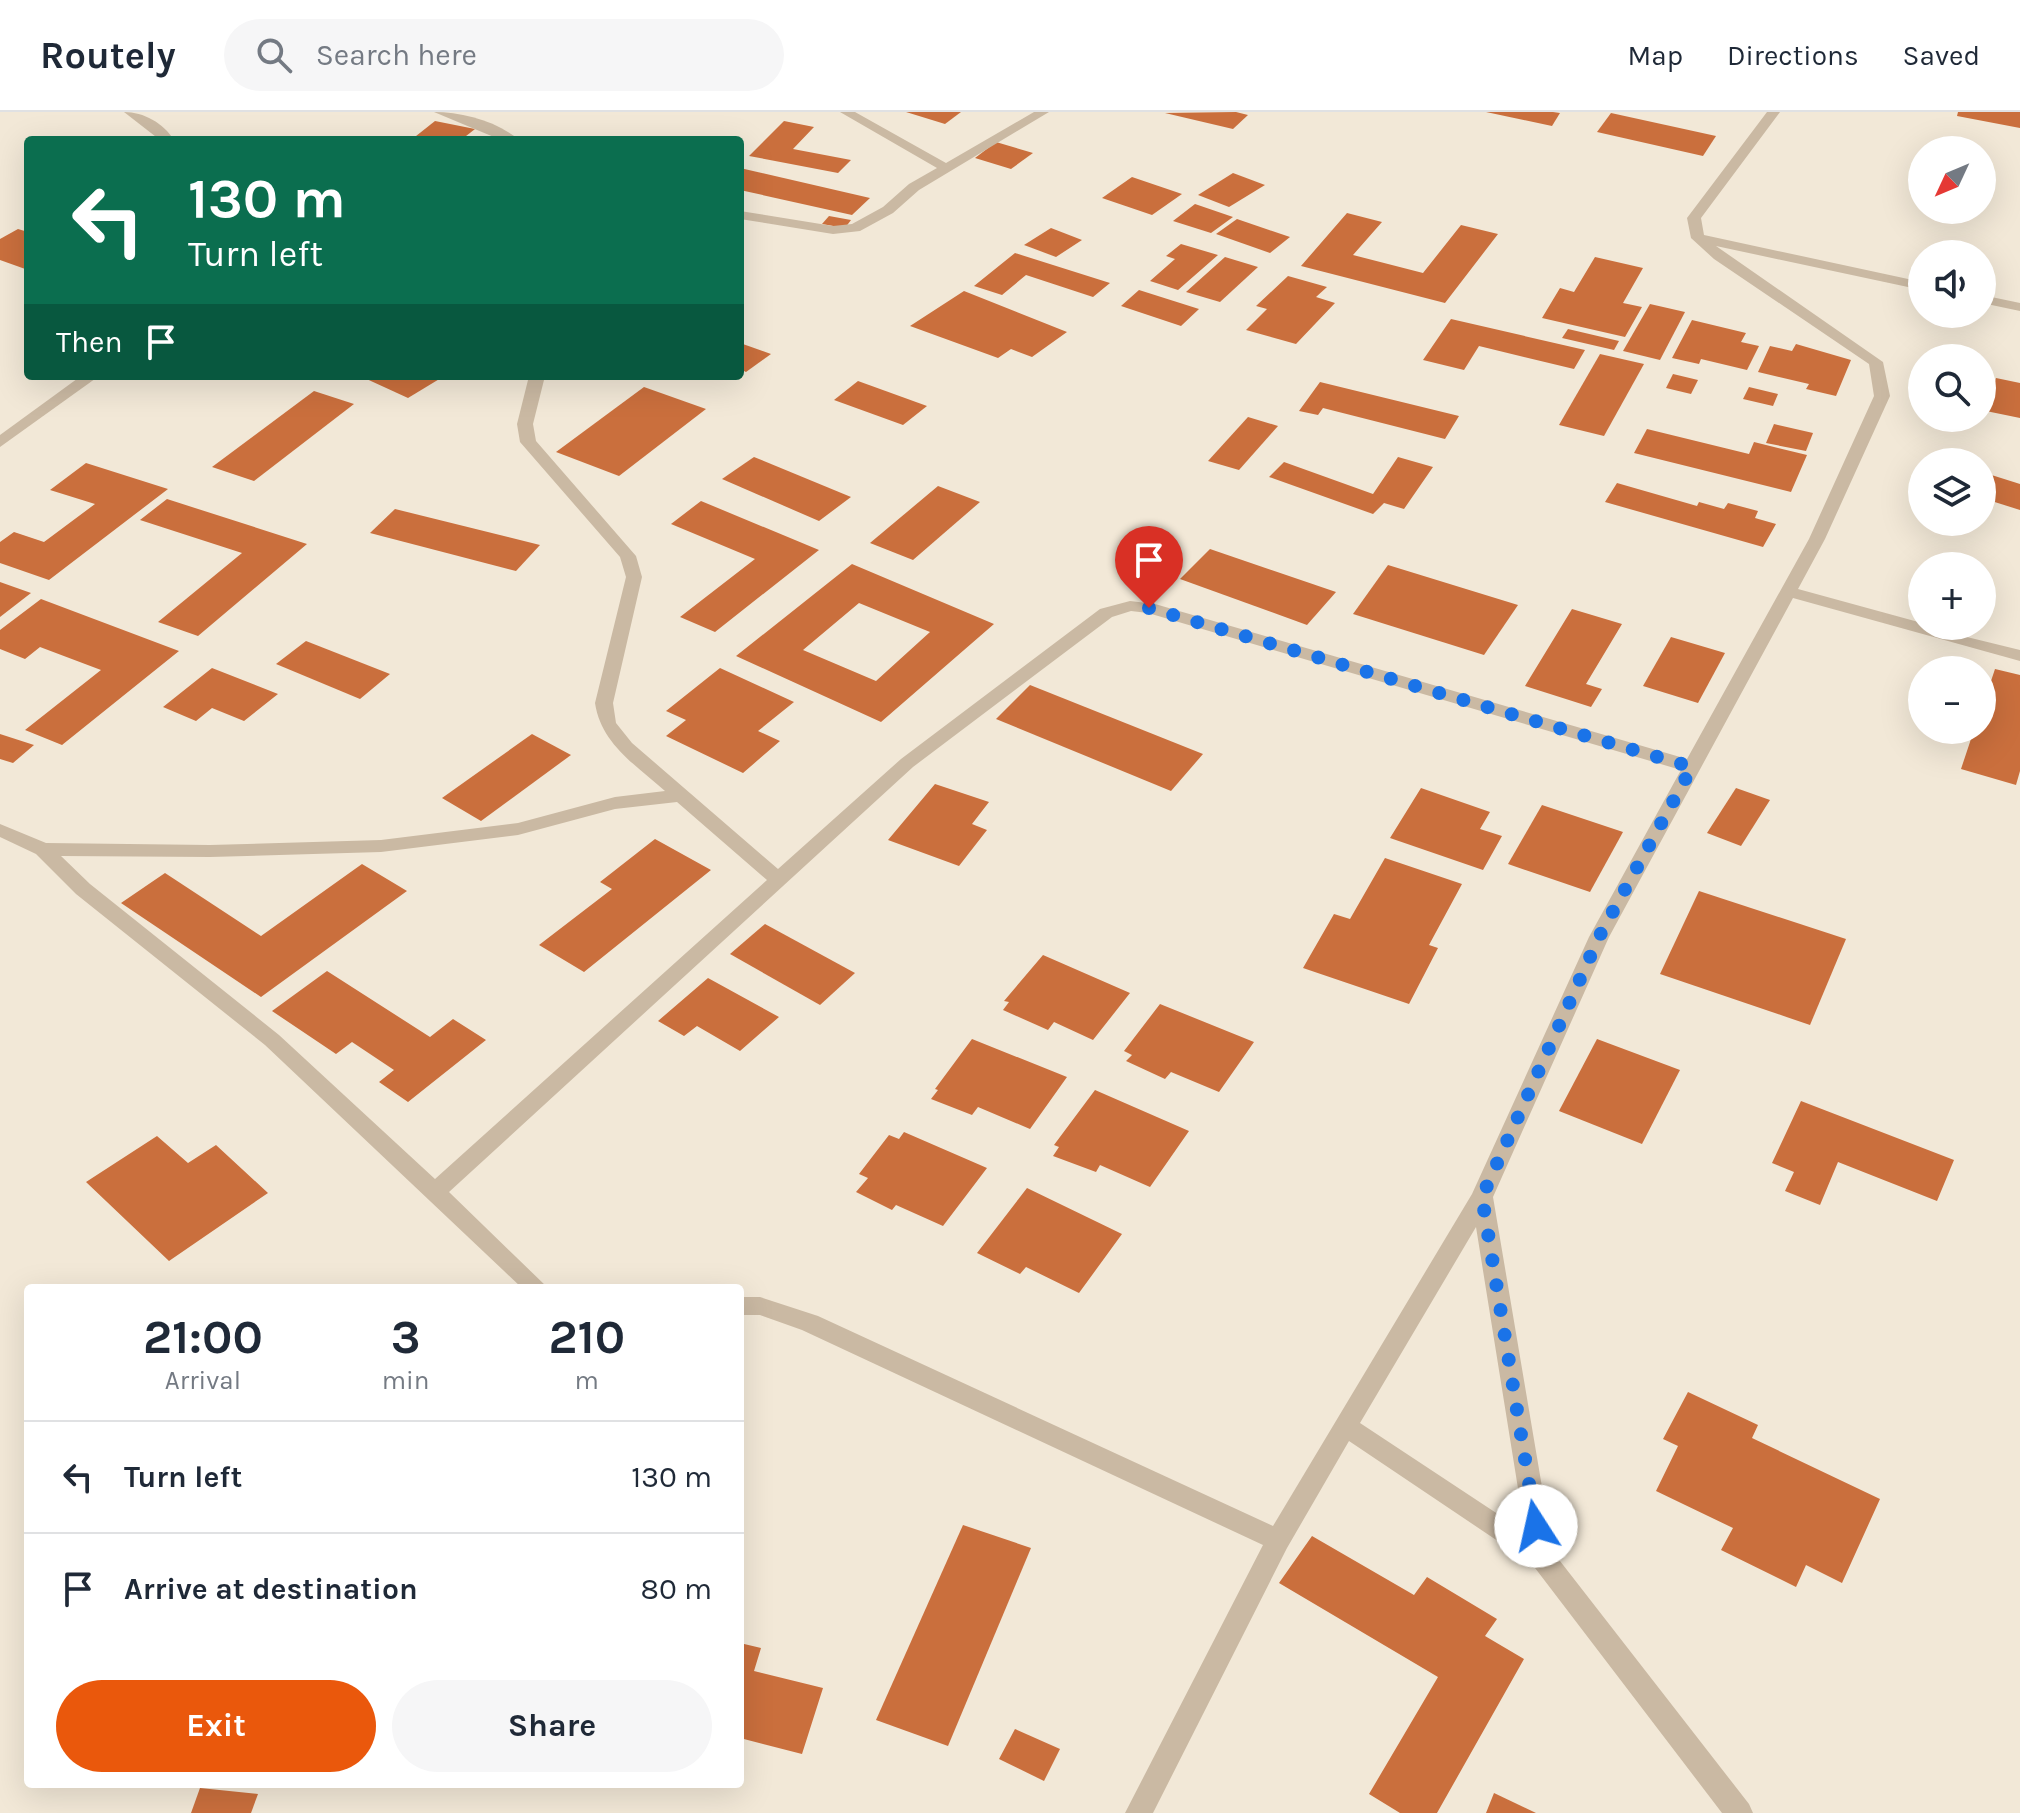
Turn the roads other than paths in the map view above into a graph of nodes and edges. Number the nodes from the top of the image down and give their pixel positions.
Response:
1 (134, 112) edge
2 (440, 112) edge
3 (846, 112) edge
4 (1043, 112) edge
5 (1774, 112) edge
6 (164, 136) edge
7 (503, 136) edge
8 (946, 168) junction
9 (744, 216) edge
10 (1698, 238) junction
11 (1908, 283) edge
12 (1996, 302) edge
13 (2020, 307) edge
14 (85, 380) edge
15 (536, 380) edge
16 (0, 442) edge
17 (1789, 592) junction
18 (2020, 656) edge
19 (1692, 767) junction
20 (682, 795) junction
21 (0, 830) edge
22 (43, 849) junction
23 (779, 880) junction
24 (435, 1192) junction
25 (1482, 1197) junction
26 (533, 1284) edge
27 (744, 1306) edge
28 (1347, 1427) junction
29 (1278, 1540) junction
30 (1541, 1556) junction
31 (1139, 1813) edge
32 (1739, 1813) edge

1 - 6 street
2 - 7 street
3 - 8 street
4 - 8 street
5 - 10 street
8 - 9 street
10 - 11 street
10 - 17 street
12 - 13 street
14 - 16 street
15 - 20 street
17 - 18 street
17 - 19 street
19 - 23 street
19 - 25 street
20 - 22 street
20 - 23 street
21 - 22 street
22 - 24 street
23 - 24 street
24 - 26 street
25 - 28 street
25 - 30 street
27 - 29 street
28 - 29 street
28 - 30 street
29 - 31 street
30 - 32 street

